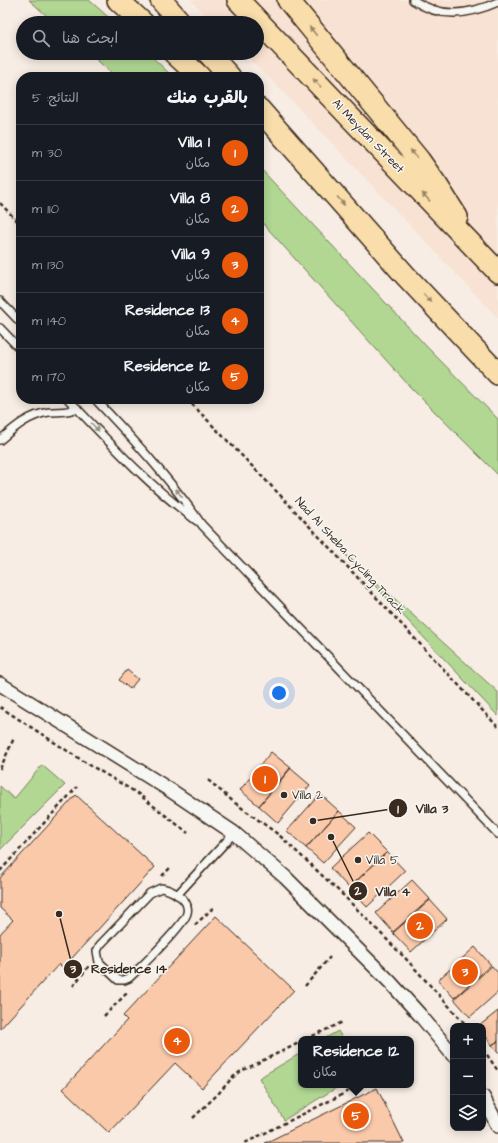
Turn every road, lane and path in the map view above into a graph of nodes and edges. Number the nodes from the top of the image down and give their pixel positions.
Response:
1 (118, 0) edge
2 (161, 0) edge
3 (238, 0) edge
4 (288, 0) edge
5 (413, 0) edge
6 (498, 2) edge
7 (135, 16) edge
8 (175, 16) edge
9 (253, 16) edge
10 (264, 27) edge
11 (182, 60) edge
12 (214, 60) edge
13 (195, 72) edge
14 (225, 72) edge
15 (264, 115) edge
16 (264, 135) edge
17 (327, 185) junction
18 (0, 203) edge
19 (16, 220) edge
20 (472, 246) junction
21 (498, 272) edge
22 (0, 301) edge
23 (16, 318) edge
24 (0, 328) edge
25 (16, 345) edge
26 (498, 374) edge
27 (73, 404) edge
28 (100, 404) edge
29 (192, 404) edge
30 (77, 408) junction
31 (0, 440) edge
32 (202, 524) junction
33 (0, 684) edge
34 (0, 707) edge
35 (498, 727) edge
36 (14, 738) dead end
37 (0, 770) edge
38 (208, 780) dead end
39 (77, 787) dead end
40 (188, 833) dead end
41 (234, 834) junction
42 (498, 834) edge
43 (0, 871) edge
44 (177, 895) junction
45 (330, 957) dead end
46 (305, 986) dead end
47 (343, 1022) dead end
48 (464, 1023) edge
49 (313, 1036) edge
50 (298, 1043) edge
51 (450, 1051) edge
52 (486, 1053) edge
53 (498, 1071) edge
54 (355, 1088) edge
55 (486, 1103) edge
56 (193, 1118) dead end
57 (498, 1126) edge
58 (245, 1143) edge

1 - 7 main road
2 - 8 main road
9 -> 3 main road, Al Meydan Street
20 -> 4 main road
5 - 6 lane
20 -> 10 main road, Al Meydan Street
11 - 13 main road
12 - 14 main road
15 - 17 main road
16 - 17 main road
17 -> 26 main road
18 - 19 path
20 - 21 main road, Al Meydan Street
22 - 23 lane
24 - 25 lane
27 - 30 lane
32 -> 28 lane
29 - 35 path, Nad Al Sheba Cycling Track
30 - 31 lane
30 -> 32 lane
32 - 42 lane
33 - 41 street
34 - 40 path
36 - 37 path
38 - 48 path
39 - 43 path
41 - 44 lane
41 - 51 street
44 - 44 lane
45 - 46 path
47 - 49 path
50 - 56 path
52 - 53 path
54 - 58 path
55 - 57 street

